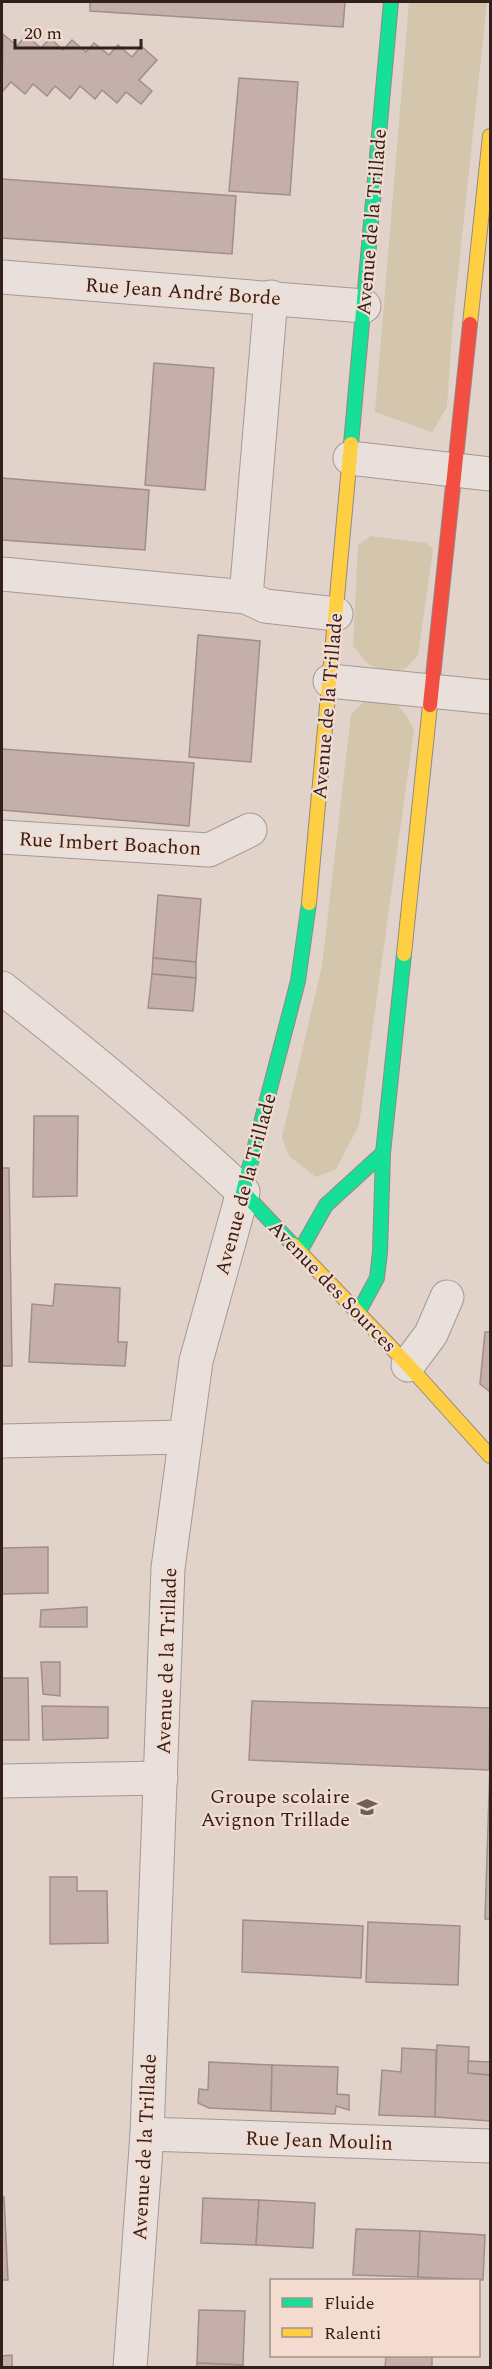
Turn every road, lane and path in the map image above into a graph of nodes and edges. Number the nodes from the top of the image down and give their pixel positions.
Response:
1 (391, 2) edge
2 (490, 136) edge
3 (2, 277) edge
4 (271, 297) junction
5 (363, 306) junction
6 (350, 458) junction
7 (455, 470) junction
8 (490, 474) edge
9 (2, 574) edge
10 (246, 597) junction
11 (336, 614) junction
12 (330, 681) junction
13 (432, 691) junction
14 (490, 697) edge
15 (250, 830) dead end
16 (2, 837) edge
17 (2, 988) edge
18 (383, 1153) junction
19 (243, 1192) junction
20 (300, 1251) junction
21 (447, 1297) dead end
22 (358, 1313) junction
23 (408, 1365) junction
24 (184, 1437) junction
25 (2, 1441) edge
26 (490, 1456) edge
27 (161, 1778) junction
28 (2, 1781) edge
29 (147, 2134) junction
30 (490, 2146) edge
31 (130, 2367) edge

1 - 5 street, Avenue de la Trillade
2 - 7 street
3 - 4 street, Rue Jean André Borde
4 - 5 street, Rue Jean André Borde
4 - 10 street
5 - 6 street, Avenue de la Trillade
6 - 7 street
6 - 11 street, Avenue de la Trillade
7 - 8 street
7 - 13 street
9 - 10 street
10 - 11 street
11 - 12 street, Avenue de la Trillade
12 - 13 street
12 - 19 street, Avenue de la Trillade
13 - 14 street
13 - 18 street
15 - 16 street, Rue Imbert Boachon
17 - 19 street, Avenue des Sources
18 - 20 street
18 - 22 street
19 - 20 street, Avenue des Sources
19 - 24 street, Avenue de la Trillade
20 - 22 street, Avenue des Sources
21 - 23 street
22 - 23 street, Avenue des Sources
23 - 26 street, Avenue des Sources
24 - 25 street
24 - 27 street, Avenue de la Trillade
27 - 28 street
27 - 29 street, Avenue de la Trillade
29 - 30 street, Rue Jean Moulin
29 - 31 street, Avenue de la Trillade

